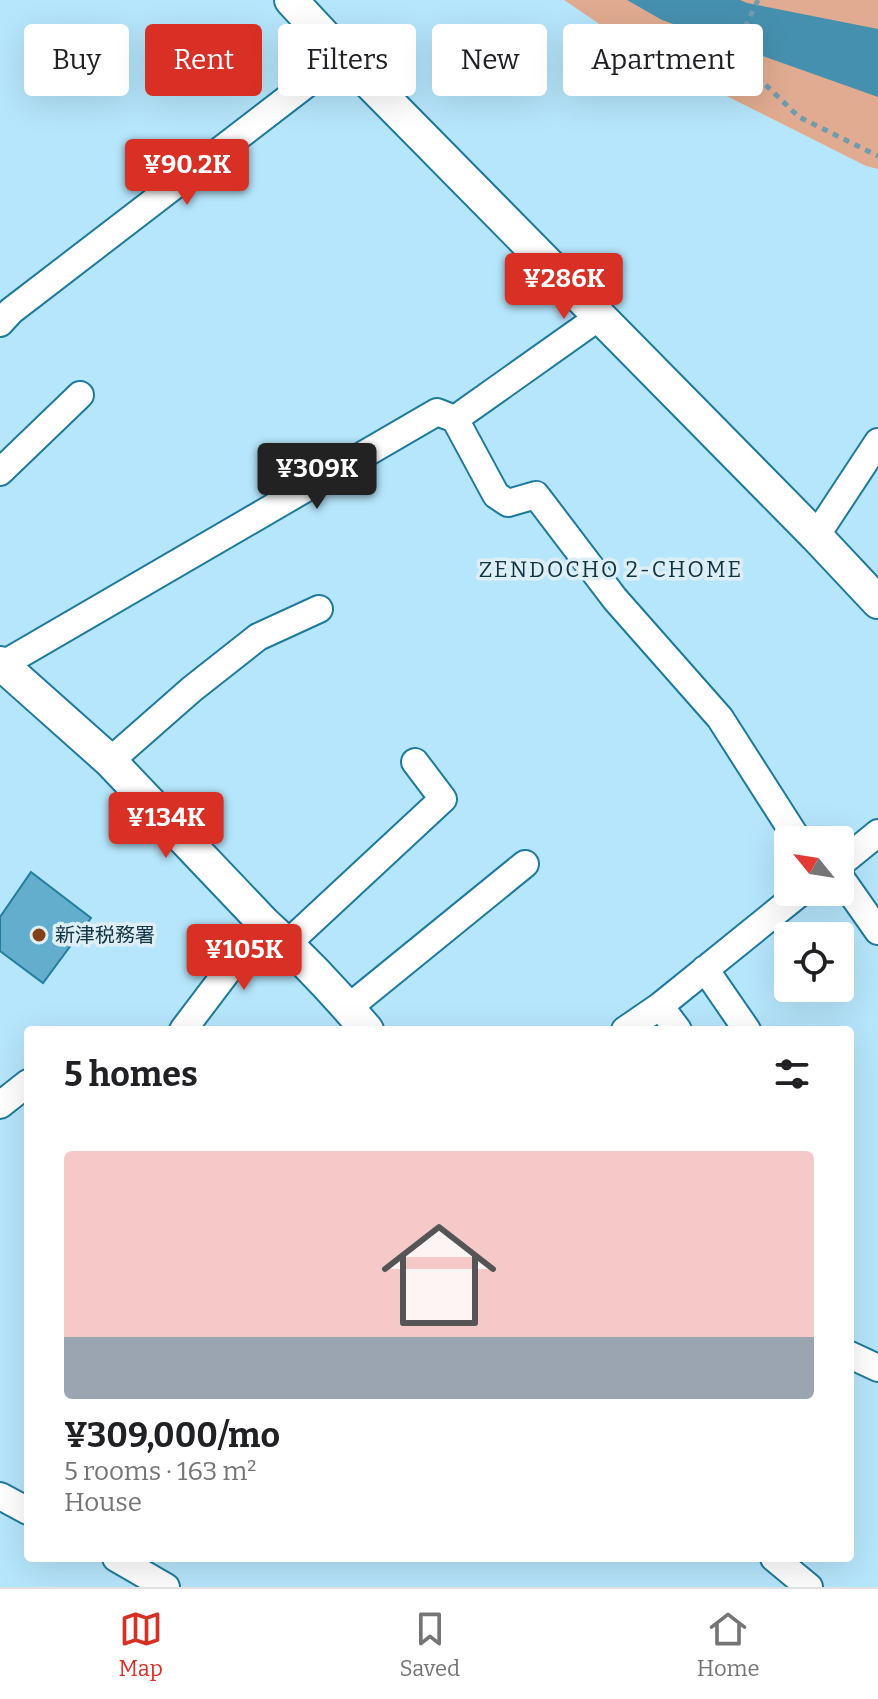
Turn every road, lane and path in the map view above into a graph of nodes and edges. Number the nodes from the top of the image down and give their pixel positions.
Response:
1 (291, 0) edge
2 (758, 0) edge
3 (313, 24) edge
4 (291, 96) edge
5 (382, 96) edge
6 (878, 156) edge
7 (599, 317) junction
8 (0, 323) edge
9 (80, 395) dead end
10 (455, 419) junction
11 (878, 442) edge
12 (0, 472) edge
13 (816, 536) junction
14 (878, 602) edge
15 (319, 609) dead end
16 (1, 665) edge
17 (110, 761) junction
18 (415, 762) dead end
19 (789, 826) edge
20 (878, 833) edge
21 (854, 853) edge
22 (525, 864) dead end
23 (854, 897) edge
24 (784, 906) edge
25 (878, 931) edge
26 (276, 934) junction
27 (705, 969) junction
28 (660, 1006) junction
29 (358, 1019) edge
30 (187, 1026) edge
31 (631, 1026) edge
32 (675, 1026) edge
33 (744, 1026) edge
34 (24, 1086) edge
35 (0, 1105) edge
36 (854, 1357) edge
37 (878, 1368) edge
38 (0, 1496) edge
39 (24, 1509) edge
40 (137, 1562) edge
41 (779, 1562) edge
42 (166, 1587) edge
43 (809, 1587) edge

1 - 3 street
2 - 6 path
4 - 8 street
5 - 7 street
7 - 10 street
7 - 13 street
9 - 12 street
10 - 16 street
10 - 19 street
11 - 13 street
13 - 14 street
15 - 17 street
16 - 17 street
17 - 26 street
18 - 26 street
20 - 21 street
22 - 29 street
23 - 25 street
24 - 27 street
26 - 29 street
26 - 30 street
27 - 28 street
27 - 33 street
28 - 31 street
28 - 32 street
34 - 35 street
36 - 37 street
38 - 39 street
40 - 42 street
41 - 43 street

